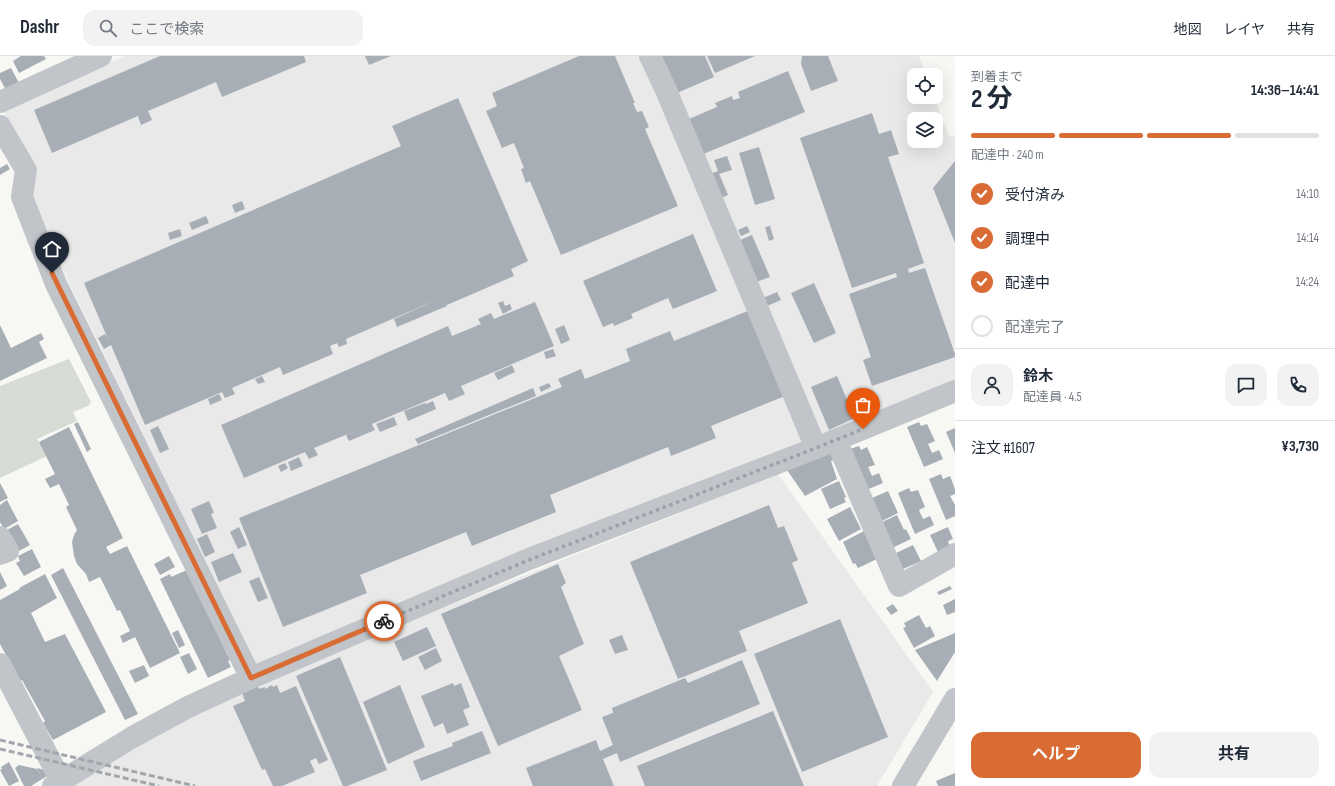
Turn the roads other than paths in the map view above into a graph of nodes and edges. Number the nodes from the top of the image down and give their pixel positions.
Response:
1 (101, 56) edge
2 (650, 56) edge
3 (0, 102) edge
4 (0, 126) edge
5 (955, 391) edge
6 (836, 440) junction
7 (816, 448) junction
8 (0, 537) edge
9 (0, 554) edge
10 (955, 554) edge
11 (0, 664) edge
12 (251, 678) junction
13 (954, 703) edge
14 (57, 784) edge
15 (903, 786) edge

1 - 3 street
2 - 7 street
4 - 12 street
5 - 6 street
6 - 7 street
6 - 10 street
7 - 12 street
8 - 9 street
11 - 14 street
12 - 14 street
13 - 15 street

